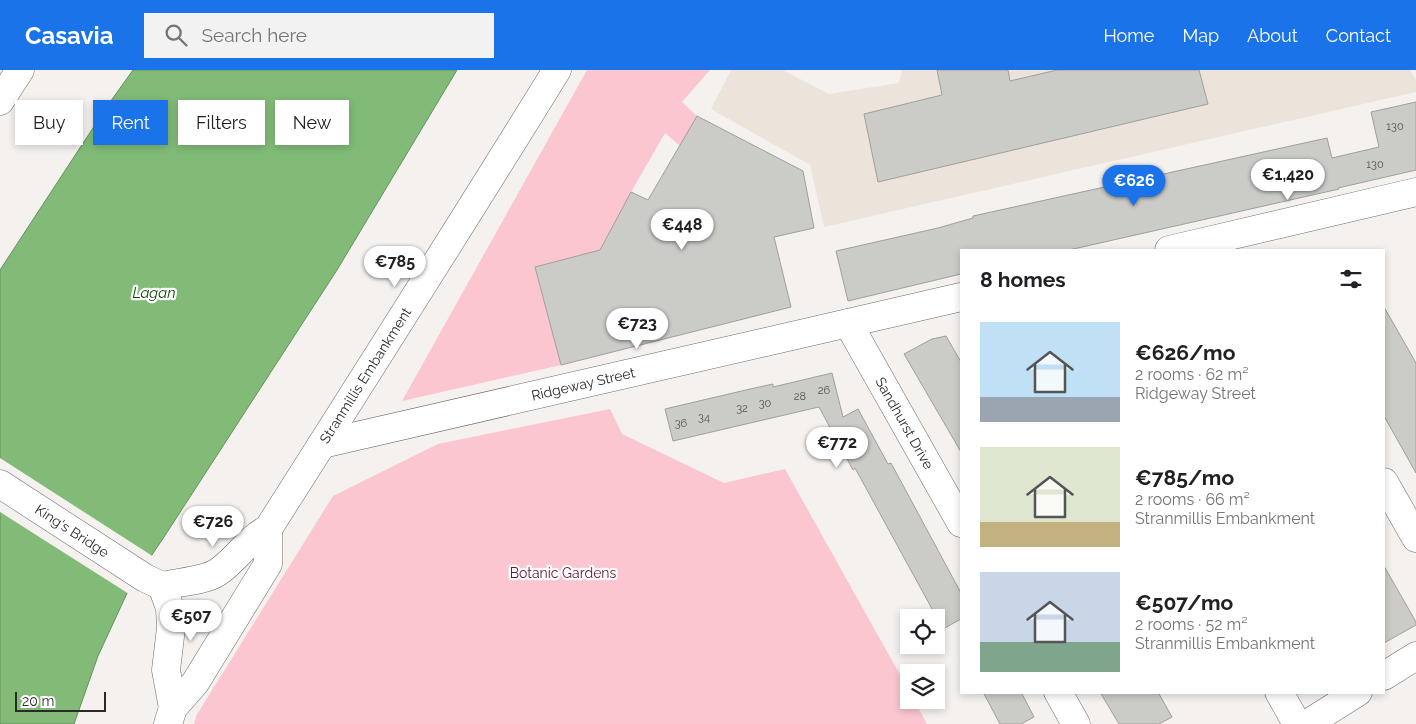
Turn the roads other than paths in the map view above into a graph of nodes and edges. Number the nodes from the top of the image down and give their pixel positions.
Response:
1 (20, 70) edge
2 (557, 70) edge
3 (0, 101) edge
4 (1416, 192) edge
5 (1245, 242) edge
6 (1178, 249) edge
7 (960, 297) edge
8 (848, 324) junction
9 (322, 444) junction
10 (0, 484) edge
11 (1385, 484) edge
12 (960, 521) edge
13 (268, 528) junction
14 (1416, 538) edge
15 (154, 582) junction
16 (1416, 656) edge
17 (1385, 675) edge
18 (1059, 694) edge
19 (1280, 694) edge
20 (1355, 694) edge
21 (170, 716) edge
22 (1076, 724) edge
23 (1297, 724) edge
24 (1307, 724) edge

1 - 3 street
2 - 9 street, Stranmillis Embankment
4 - 5 street
5 - 6 street
7 - 8 street, Ridgeway Street
8 - 9 street, Ridgeway Street
8 - 12 street, Sandhurst Drive
9 - 13 street, Stranmillis Embankment
10 - 15 street, King's Bridge
11 - 14 street
13 - 15 street, Stranmillis Embankment
13 - 21 street
15 - 21 street
16 - 17 street
18 - 22 street
19 - 23 street
20 - 24 street

